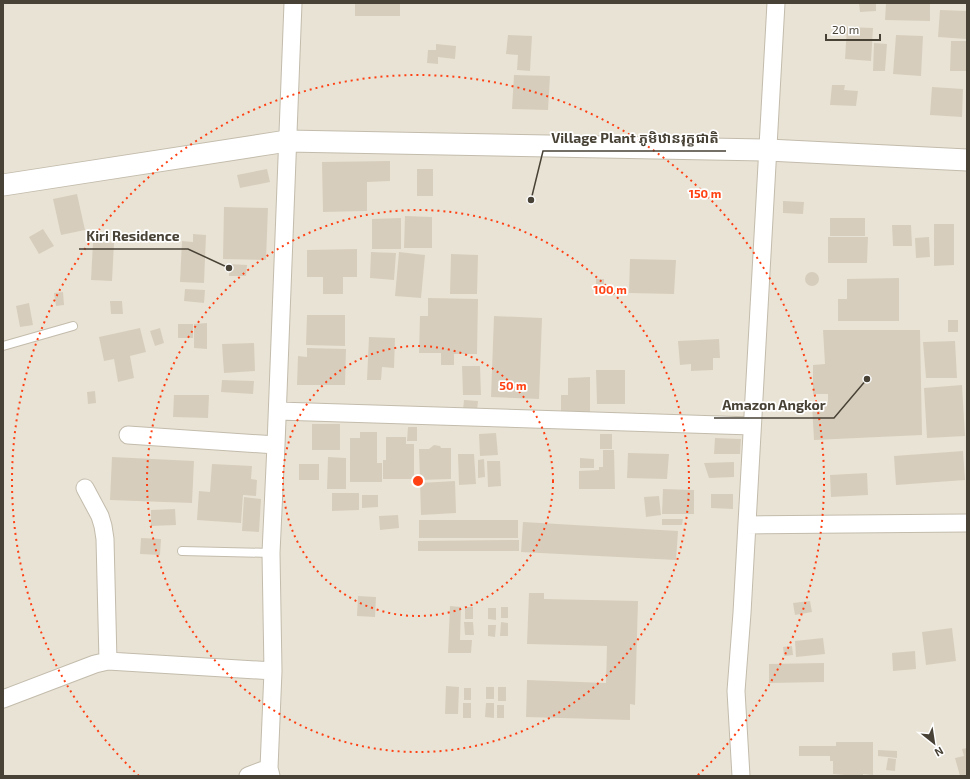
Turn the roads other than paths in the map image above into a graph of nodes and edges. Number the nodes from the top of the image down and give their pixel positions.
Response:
1 (293, 3) edge
2 (776, 3) edge
3 (287, 141) junction
4 (768, 150) junction
5 (967, 160) edge
6 (3, 185) edge
7 (74, 326) dead end
8 (3, 346) edge
9 (278, 411) junction
10 (752, 426) junction
11 (128, 435) dead end
12 (276, 445) junction
13 (85, 488) dead end
14 (967, 523) edge
15 (747, 525) junction
16 (182, 550) dead end
17 (271, 553) junction
18 (108, 661) junction
19 (273, 671) junction
20 (3, 699) edge
21 (270, 772) edge
22 (248, 776) edge
23 (741, 776) edge

1 - 3 street
2 - 4 street
3 - 4 street
3 - 6 street
3 - 9 street
4 - 5 street
4 - 10 street
7 - 8 lane
9 - 10 street
9 - 12 street
10 - 15 street
11 - 12 street
12 - 17 street
13 - 18 street
14 - 15 street
15 - 23 street
16 - 17 lane
17 - 19 street
18 - 19 street
18 - 20 street
19 - 21 street
21 - 22 street

